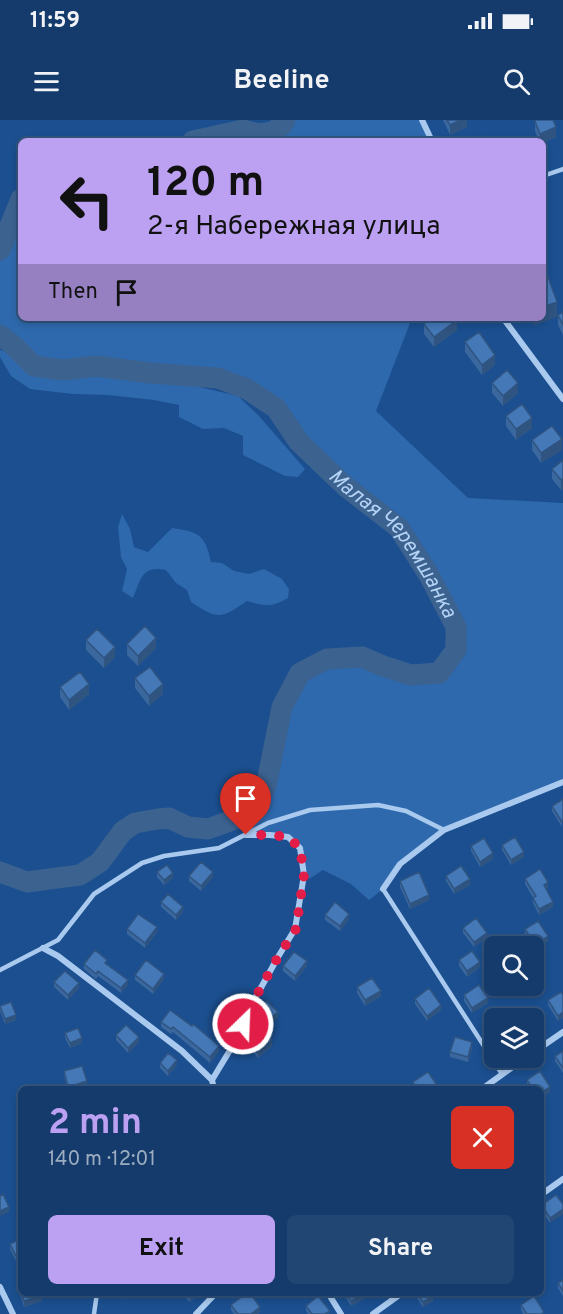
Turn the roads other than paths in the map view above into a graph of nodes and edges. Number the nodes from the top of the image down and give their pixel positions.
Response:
1 (422, 120) edge
2 (431, 138) edge
3 (563, 169) edge
4 (546, 175) edge
5 (505, 321) edge
6 (563, 399) edge
7 (563, 782) edge
8 (444, 830) junction
9 (246, 835) junction
10 (383, 889) joint
11 (44, 948) junction
12 (0, 970) edge
13 (563, 1032) edge
14 (544, 1045) edge
15 (511, 1068) edge
16 (502, 1074) junction
17 (212, 1080) junction
18 (213, 1086) edge
19 (486, 1086) edge
20 (563, 1179) edge
21 (544, 1193) edge
22 (0, 1287) edge
23 (97, 1296) edge
24 (213, 1296) edge
25 (329, 1296) edge
26 (398, 1296) edge
27 (13, 1314) edge
28 (94, 1314) edge
29 (196, 1314) edge
30 (341, 1314) edge
31 (373, 1314) edge

1 - 2 street
3 - 4 lane
5 - 6 street
7 - 8 street
8 - 9 lane
8 - 10 street
9 - 11 lane
9 - 17 street
10 - 16 lane
11 - 12 lane
11 - 17 street
13 - 14 street
15 - 16 street
16 - 19 street
17 - 18 street
20 - 21 street
22 - 27 street
23 - 28 lane
24 - 29 street
25 - 30 street
26 - 31 street

